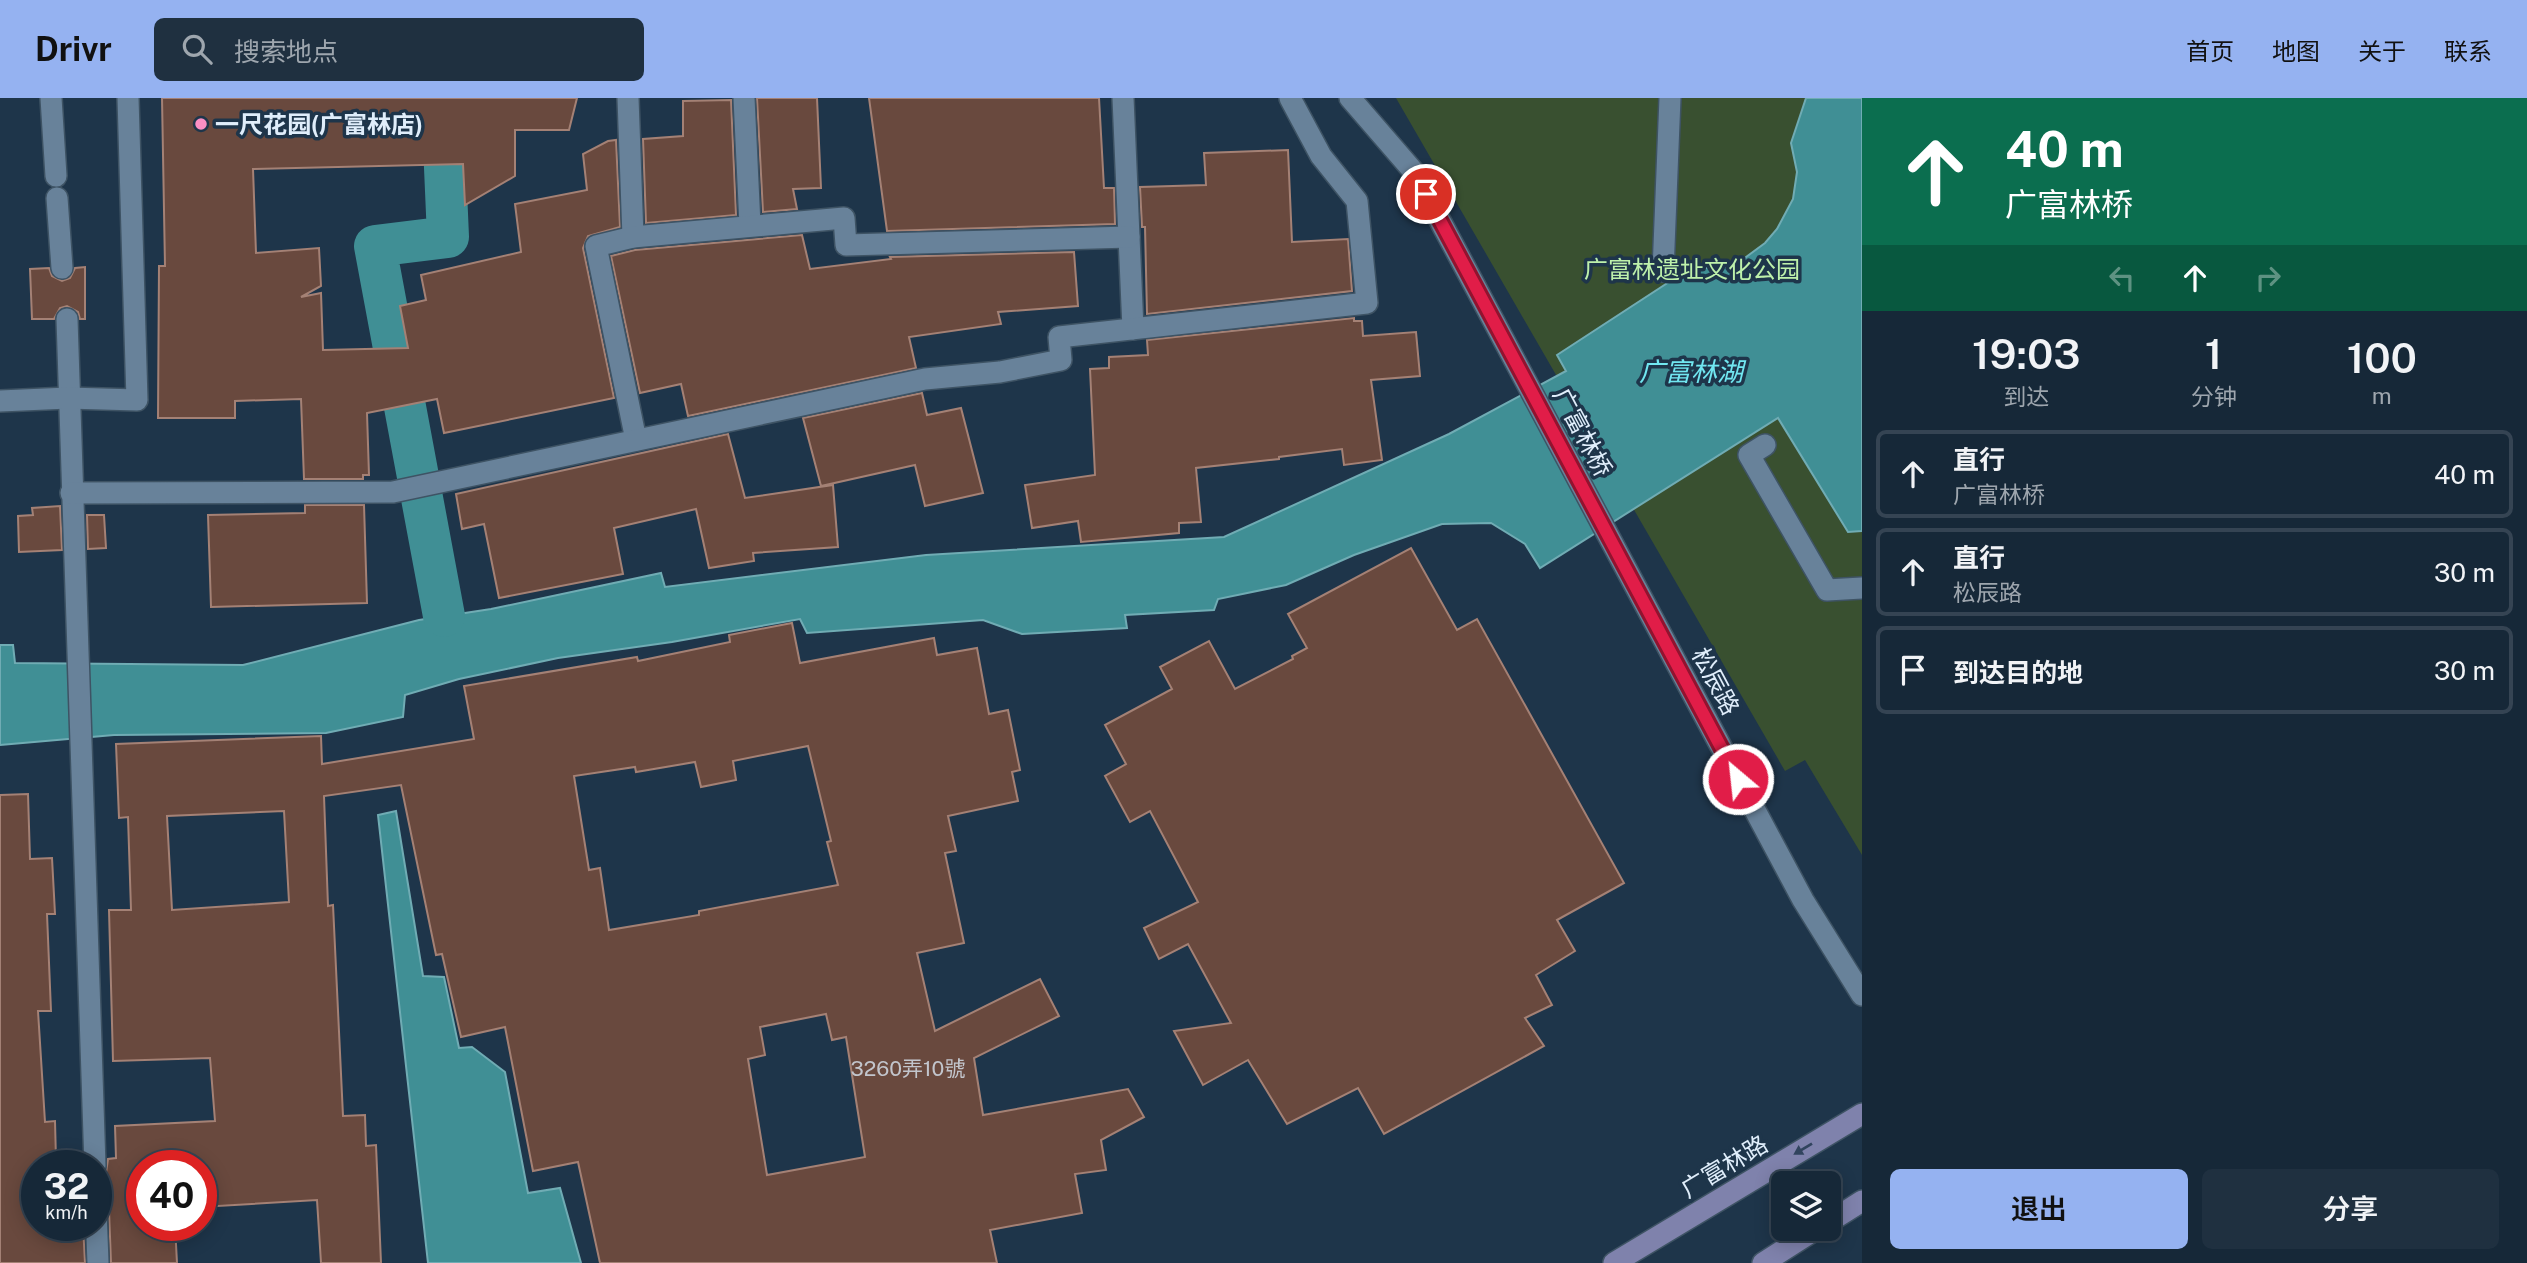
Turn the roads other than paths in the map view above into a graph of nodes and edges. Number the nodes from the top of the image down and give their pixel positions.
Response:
1 (51, 98) edge
2 (128, 98) edge
3 (628, 98) edge
4 (744, 98) edge
5 (1123, 98) edge
6 (1290, 98) edge
7 (1350, 98) edge
8 (1670, 98) edge
9 (56, 176) dead end
10 (57, 198) dead end
11 (750, 225) junction
12 (633, 237) junction
13 (1129, 237) junction
14 (62, 268) dead end
15 (1663, 271) dead end
16 (67, 319) dead end
17 (1133, 329) junction
18 (68, 398) junction
19 (0, 401) edge
20 (636, 440) junction
21 (1765, 445) dead end
22 (71, 493) junction
23 (1609, 536) joint
24 (1862, 588) edge
25 (1862, 995) edge
26 (1862, 1114) edge
27 (94, 1150) edge
28 (1862, 1201) edge
29 (1841, 1214) edge
30 (97, 1241) edge
31 (1798, 1241) edge
32 (98, 1263) edge
33 (1614, 1263) edge
34 (1763, 1263) edge

1 - 9 street
2 - 18 street
3 - 12 street
4 - 11 street
5 - 13 street
6 - 17 street
7 - 23 street, 广富林桥
8 - 15 street
10 - 14 street
11 - 12 street
11 - 13 street
12 - 20 street
13 - 17 street
16 - 18 street
17 - 20 street
18 - 19 street
18 - 22 street
20 - 22 street
21 - 24 street
22 - 27 street
23 - 25 street, 松辰路
26 -> 33 main road, 广富林路
28 - 29 main road
30 - 32 street
31 - 34 main road

